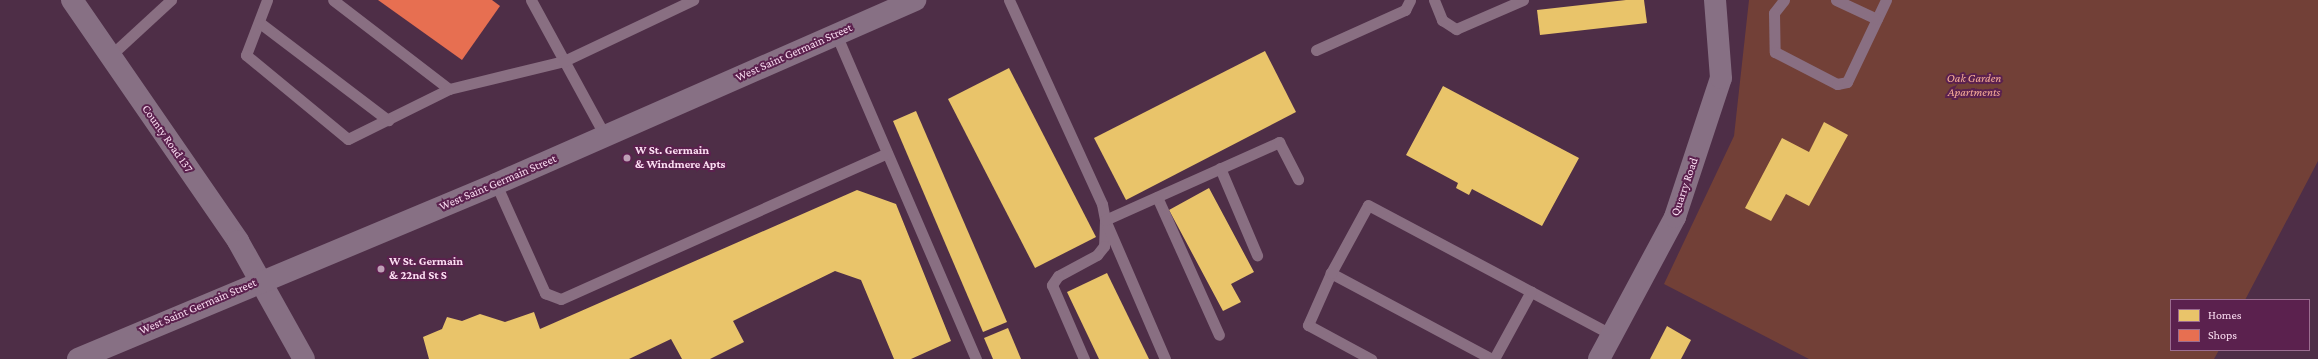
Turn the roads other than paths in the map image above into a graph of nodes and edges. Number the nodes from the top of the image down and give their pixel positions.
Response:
1 (72, 0) edge
2 (171, 0) edge
3 (267, 0) edge
4 (333, 0) edge
5 (531, 0) edge
6 (693, 0) edge
7 (915, 0) edge
8 (1009, 0) edge
9 (1410, 0) edge
10 (1434, 0) edge
11 (1523, 0) edge
12 (1715, 0) edge
13 (1784, 0) edge
14 (1836, 0) edge
15 (1886, 0) edge
16 (1877, 19) junction
17 (260, 23) junction
18 (836, 34) junction
19 (1316, 50) dead end
20 (110, 56) junction
21 (564, 61) junction
22 (449, 89) junction
23 (388, 120) junction
24 (605, 136) junction
25 (887, 153) junction
26 (1220, 168) junction
27 (1298, 179) dead end
28 (496, 184) junction
29 (1157, 197) junction
30 (1105, 220) junction
31 (1257, 254) dead end
32 (1331, 273) junction
33 (259, 280) junction
34 (1531, 291) junction
35 (1612, 334) junction
36 (1219, 336) dead end
37 (78, 359) edge
38 (304, 359) edge
39 (976, 359) edge
40 (1084, 359) edge
41 (1165, 359) edge
42 (1371, 359) edge
43 (1493, 359) edge
44 (1599, 359) edge

1 - 20 street, County Road 137
2 - 20 lane
3 - 17 lane
4 - 22 lane
5 - 21 lane
6 - 21 lane
7 - 18 street, West Saint Germain Street
8 - 30 lane
9 - 19 lane
10 - 11 lane
12 - 35 street, Quarry Road
13 - 16 lane
14 - 16 lane
15 - 16 lane
17 - 23 lane
17 - 23 lane
18 - 24 street, West Saint Germain Street
18 - 25 lane
20 - 33 street, County Road 137
21 - 22 lane
21 - 24 lane
22 - 23 lane
24 - 28 street, West Saint Germain Street
25 - 28 lane
25 - 39 lane
26 - 27 lane
26 - 29 lane
26 - 31 lane
28 - 33 street, West Saint Germain Street
29 - 30 lane
29 - 36 lane
30 - 40 lane
30 - 41 lane
32 - 34 lane
32 - 42 lane
32 - 43 lane
33 - 37 street, West Saint Germain Street
33 - 38 street, County Road 137
34 - 35 lane
34 - 43 lane
35 - 44 street, Quarry Road

